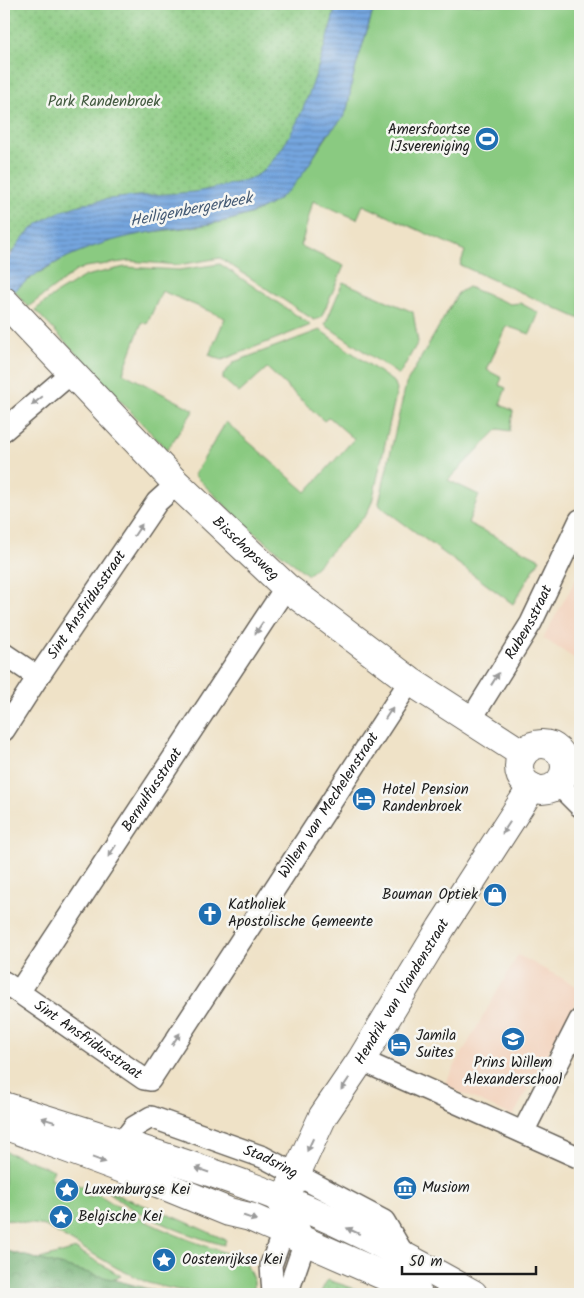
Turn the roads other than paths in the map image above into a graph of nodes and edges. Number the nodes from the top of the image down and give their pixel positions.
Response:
1 (4, 302) edge
2 (70, 373) junction
3 (4, 430) edge
4 (178, 484) junction
5 (580, 520) edge
6 (286, 587) junction
7 (4, 654) edge
8 (38, 677) junction
9 (410, 681) junction
10 (470, 721) junction
11 (4, 730) edge
12 (523, 754) junction
13 (559, 769) edge
14 (580, 806) edge
15 (11, 987) edge
16 (580, 1020) edge
17 (361, 1060) junction
18 (150, 1080) joint
19 (4, 1106) edge
20 (4, 1125) edge
21 (523, 1132) junction
22 (121, 1143) junction
23 (580, 1158) edge
24 (296, 1175) junction
25 (284, 1200) junction
26 (294, 1237) junction
27 (404, 1255) junction
28 (273, 1294) edge
29 (287, 1294) edge
30 (418, 1294) edge
31 (473, 1294) edge

1 - 2 street, Bisschopsweg
2 -> 3 street
2 - 4 street, Bisschopsweg
4 - 6 street, Bisschopsweg
8 -> 4 street, Sint Ansfridusstraat
10 -> 5 street, Rubensstraat
6 - 9 street, Bisschopsweg
6 -> 15 street, Bernulfusstraat
7 - 8 street
8 - 11 street, Sint Ansfridusstraat
9 - 10 street, Bisschopsweg
18 -> 9 street, Willem van Mechelenstraat
10 - 12 street, Bisschopsweg
12 - 13 street
12 - 13 street
13 - 14 street
13 -> 17 street, Hendrik van Viandenstraat
15 - 18 street, Sint Ansfridusstraat
16 - 21 street
17 - 21 street
17 -> 24 street, Hendrik van Viandenstraat
22 -> 19 street, Stadsring
20 -> 26 street
21 - 23 street
22 - 24 street, Stadsring
25 -> 22 street, Stadsring
24 - 25 street, Hendrik van Viandenstraat
24 - 27 street, Stadsring
25 - 26 street, Stadsring
27 -> 25 street, Stadsring
26 - 28 street
26 - 29 street
26 - 30 street
27 - 31 street, Stadsring

